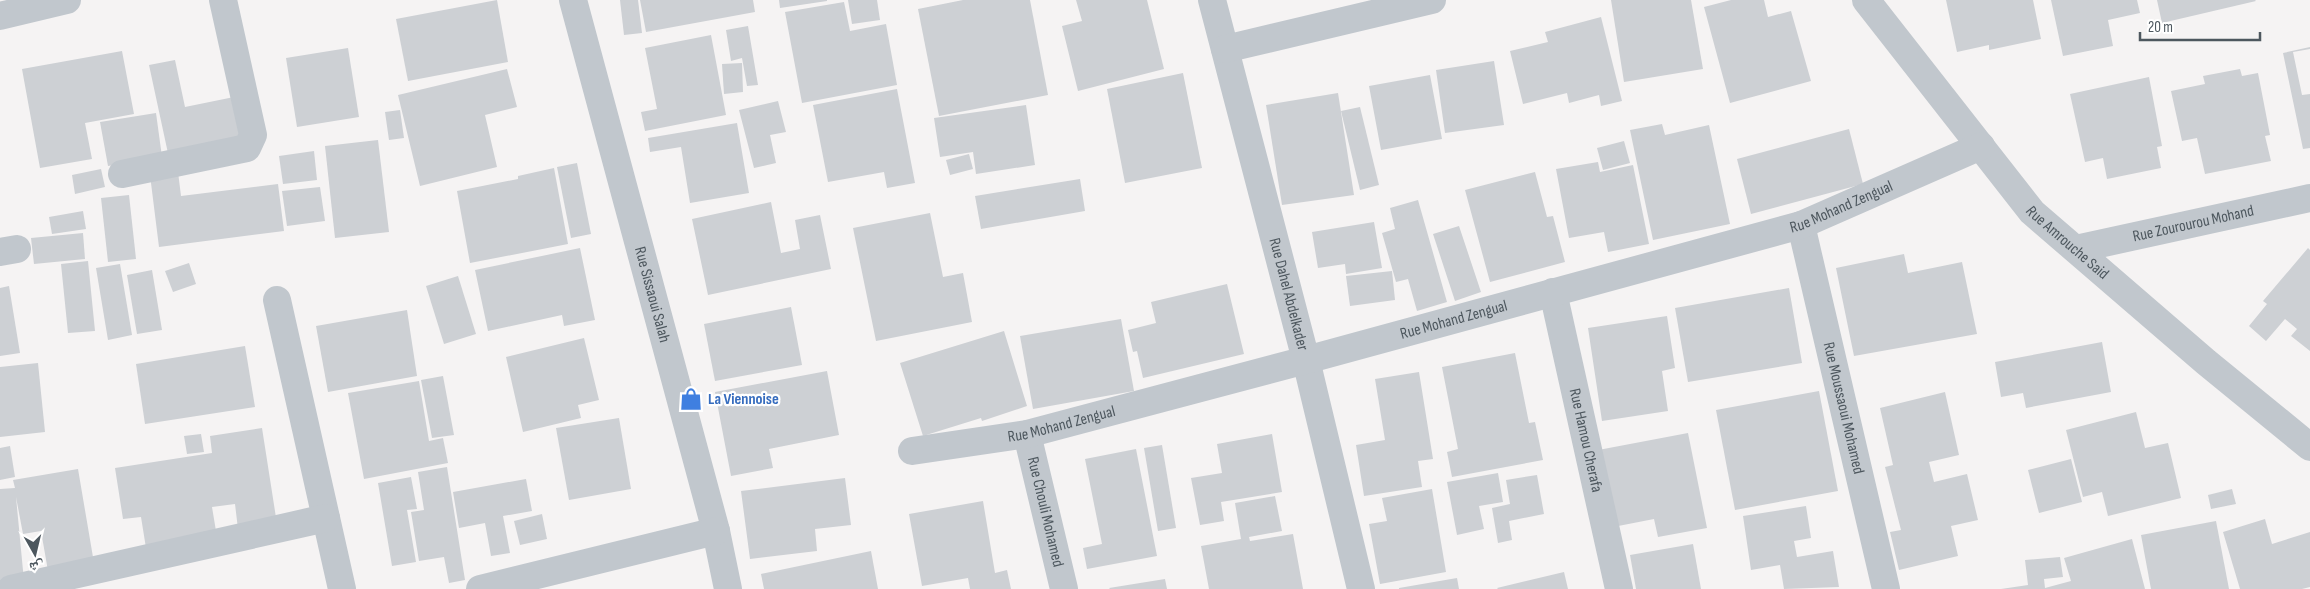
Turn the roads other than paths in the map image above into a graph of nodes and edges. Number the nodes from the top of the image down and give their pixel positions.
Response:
1 (67, 0) edge
2 (223, 0) edge
3 (573, 0) edge
4 (1212, 0) edge
5 (1432, 0) edge
6 (1866, 0) edge
7 (0, 16) edge
8 (1225, 49) junction
9 (1981, 146) junction
10 (122, 174) dead end
11 (2310, 198) edge
12 (1801, 225) junction
13 (2076, 249) junction
14 (1553, 292) junction
15 (277, 300) dead end
16 (1306, 360) junction
17 (1027, 434) junction
18 (2310, 448) edge
19 (912, 451) dead end
20 (326, 518) junction
21 (716, 531) junction
22 (11, 589) edge
23 (342, 589) edge
24 (480, 589) edge
25 (728, 589) edge
26 (1064, 589) edge
27 (1361, 589) edge
28 (1619, 589) edge
29 (1886, 589) edge

1 - 7 street
2 - 10 street
3 - 21 street, Rue Sissaoui Salah
4 - 8 street, Rue Dahel Abdelkader
5 - 8 street
6 - 9 street, Rue Amrouche Said
8 - 16 street, Rue Dahel Abdelkader
9 - 12 street, Rue Mohand Zengual
9 - 13 street, Rue Amrouche Said
11 - 13 street, Rue Zourourou Mohand
12 - 14 street, Rue Mohand Zengual
12 - 29 street, Rue Moussaoui Mohamed
13 - 18 street, Rue Amrouche Said
14 - 16 street, Rue Mohand Zengual
14 - 28 street, Rue Hamou Cherafa
15 - 20 street
16 - 17 street, Rue Mohand Zengual
16 - 27 street, Rue Dahel Abdelkader
17 - 19 street, Rue Mohand Zengual
17 - 26 street, Rue Chouli Mohamed
20 - 22 street
20 - 23 street
21 - 24 street
21 - 25 street, Rue Sissaoui Salah

